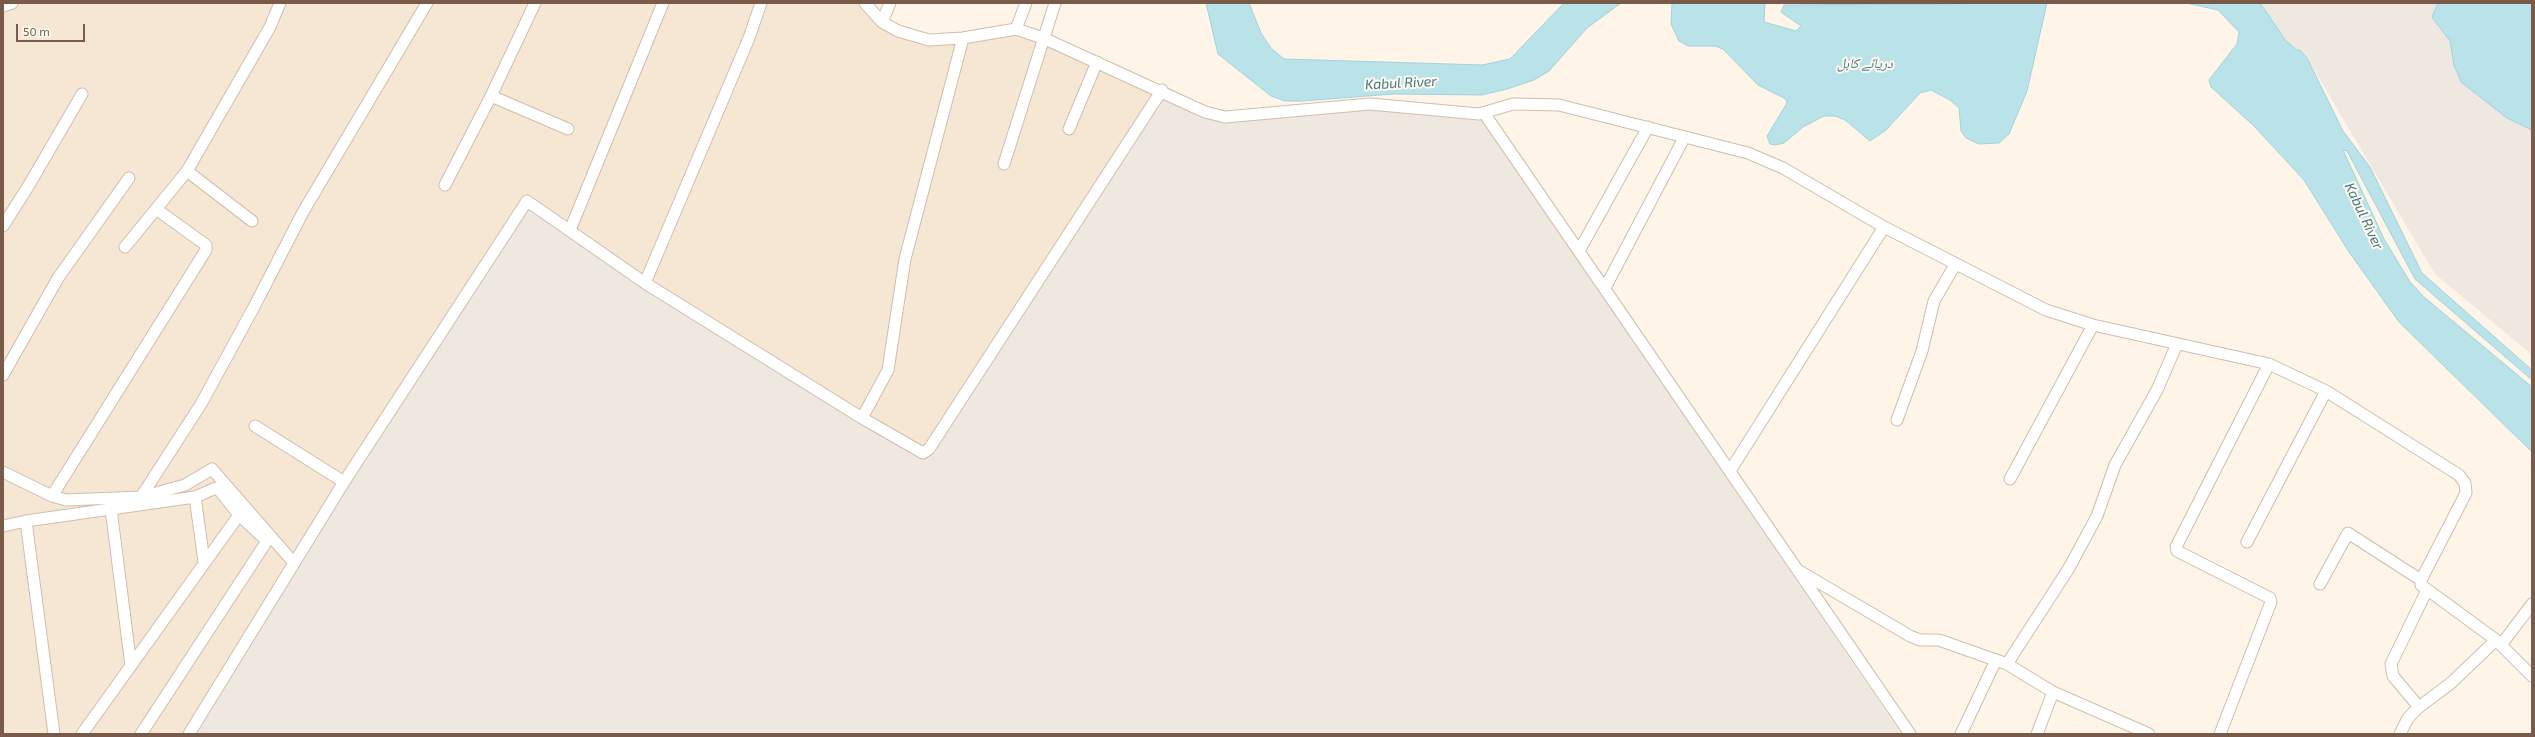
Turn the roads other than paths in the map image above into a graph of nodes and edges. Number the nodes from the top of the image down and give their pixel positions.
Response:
1 (12, 3) edge
2 (280, 3) edge
3 (427, 3) edge
4 (535, 3) edge
5 (663, 3) edge
6 (762, 3) edge
7 (865, 3) edge
8 (890, 3) edge
9 (1026, 3) edge
10 (1055, 3) edge
11 (3, 6) edge
12 (882, 22) junction
13 (1016, 29) junction
14 (963, 38) junction
15 (1043, 38) junction
16 (1097, 62) junction
17 (1162, 90) junction
18 (82, 94) dead end
19 (491, 96) junction
20 (1484, 113) junction
21 (1648, 127) junction
22 (568, 129) dead end
23 (1069, 129) dead end
24 (1684, 138) junction
25 (1004, 164) dead end
26 (186, 171) junction
27 (129, 178) dead end
28 (445, 185) dead end
29 (156, 209) junction
30 (252, 221) dead end
31 (3, 226) edge
32 (1884, 227) junction
33 (570, 230) junction
34 (125, 247) dead end
35 (1580, 251) junction
36 (1956, 265) junction
37 (645, 283) junction
38 (1605, 288) junction
39 (2093, 325) junction
40 (2177, 344) junction
41 (2269, 364) junction
42 (3, 375) edge
43 (2326, 392) junction
44 (862, 418) junction
45 (1897, 420) dead end
46 (255, 426) dead end
47 (1730, 471) junction
48 (3, 472) edge
49 (2010, 480) dead end
50 (344, 482) junction
51 (52, 496) junction
52 (141, 497) junction
53 (195, 497) junction
54 (111, 509) junction
55 (240, 515) junction
56 (26, 521) junction
57 (3, 526) edge
58 (2247, 542) dead end
59 (204, 561) junction
60 (294, 564) junction
61 (1797, 569) junction
62 (2421, 580) junction
63 (2320, 584) dead end
64 (2427, 590) junction
65 (2532, 604) edge
66 (2498, 642) junction
67 (1996, 660) junction
68 (2008, 664) junction
69 (130, 666) junction
70 (2532, 676) edge
71 (2053, 692) junction
72 (2419, 706) junction
73 (54, 734) edge
74 (82, 734) edge
75 (141, 734) edge
76 (189, 734) edge
77 (1910, 734) edge
78 (1961, 734) edge
79 (2037, 734) edge
80 (2148, 734) edge
81 (2220, 734) edge
82 (2400, 734) edge

1 - 11 street
2 - 26 street
3 - 52 street
4 - 19 street
5 - 33 street
6 - 37 street
7 - 12 street
8 - 12 street
9 - 13 street
10 - 15 street
12 - 14 street
13 - 14 street
13 - 15 street
14 - 44 street
15 - 16 street
15 - 25 street
16 - 17 street
16 - 23 street
17 - 20 street
17 - 44 street
18 - 31 street
19 - 22 street
19 - 28 street
20 - 21 street
20 - 35 street
21 - 24 street
21 - 35 street
24 - 32 street
24 - 38 street
26 - 29 street
26 - 30 street
27 - 42 street
29 - 34 street
29 - 51 street
32 - 36 street
32 - 47 street
33 - 37 street
33 - 50 street
35 - 38 street
36 - 39 street
36 - 45 street
37 - 44 street
38 - 47 street
39 - 40 street
39 - 49 street
40 - 41 street
40 - 68 street
41 - 43 street
41 - 81 street
43 - 58 street
43 - 62 street
46 - 50 street
47 - 61 street
48 - 51 street
50 - 60 street
51 - 52 street
52 - 60 street
53 - 54 street
53 - 55 street
53 - 59 street
54 - 56 street
54 - 69 street
55 - 59 street
55 - 75 street
56 - 57 street
56 - 73 street
59 - 69 street
60 - 76 street
61 - 67 street
61 - 77 street
62 - 63 street
62 - 64 street
64 - 66 street
64 - 72 street
65 - 66 street
66 - 70 street
66 - 72 street
67 - 68 street
67 - 78 street
68 - 71 street
69 - 74 street
71 - 79 street
71 - 80 street
72 - 82 street

